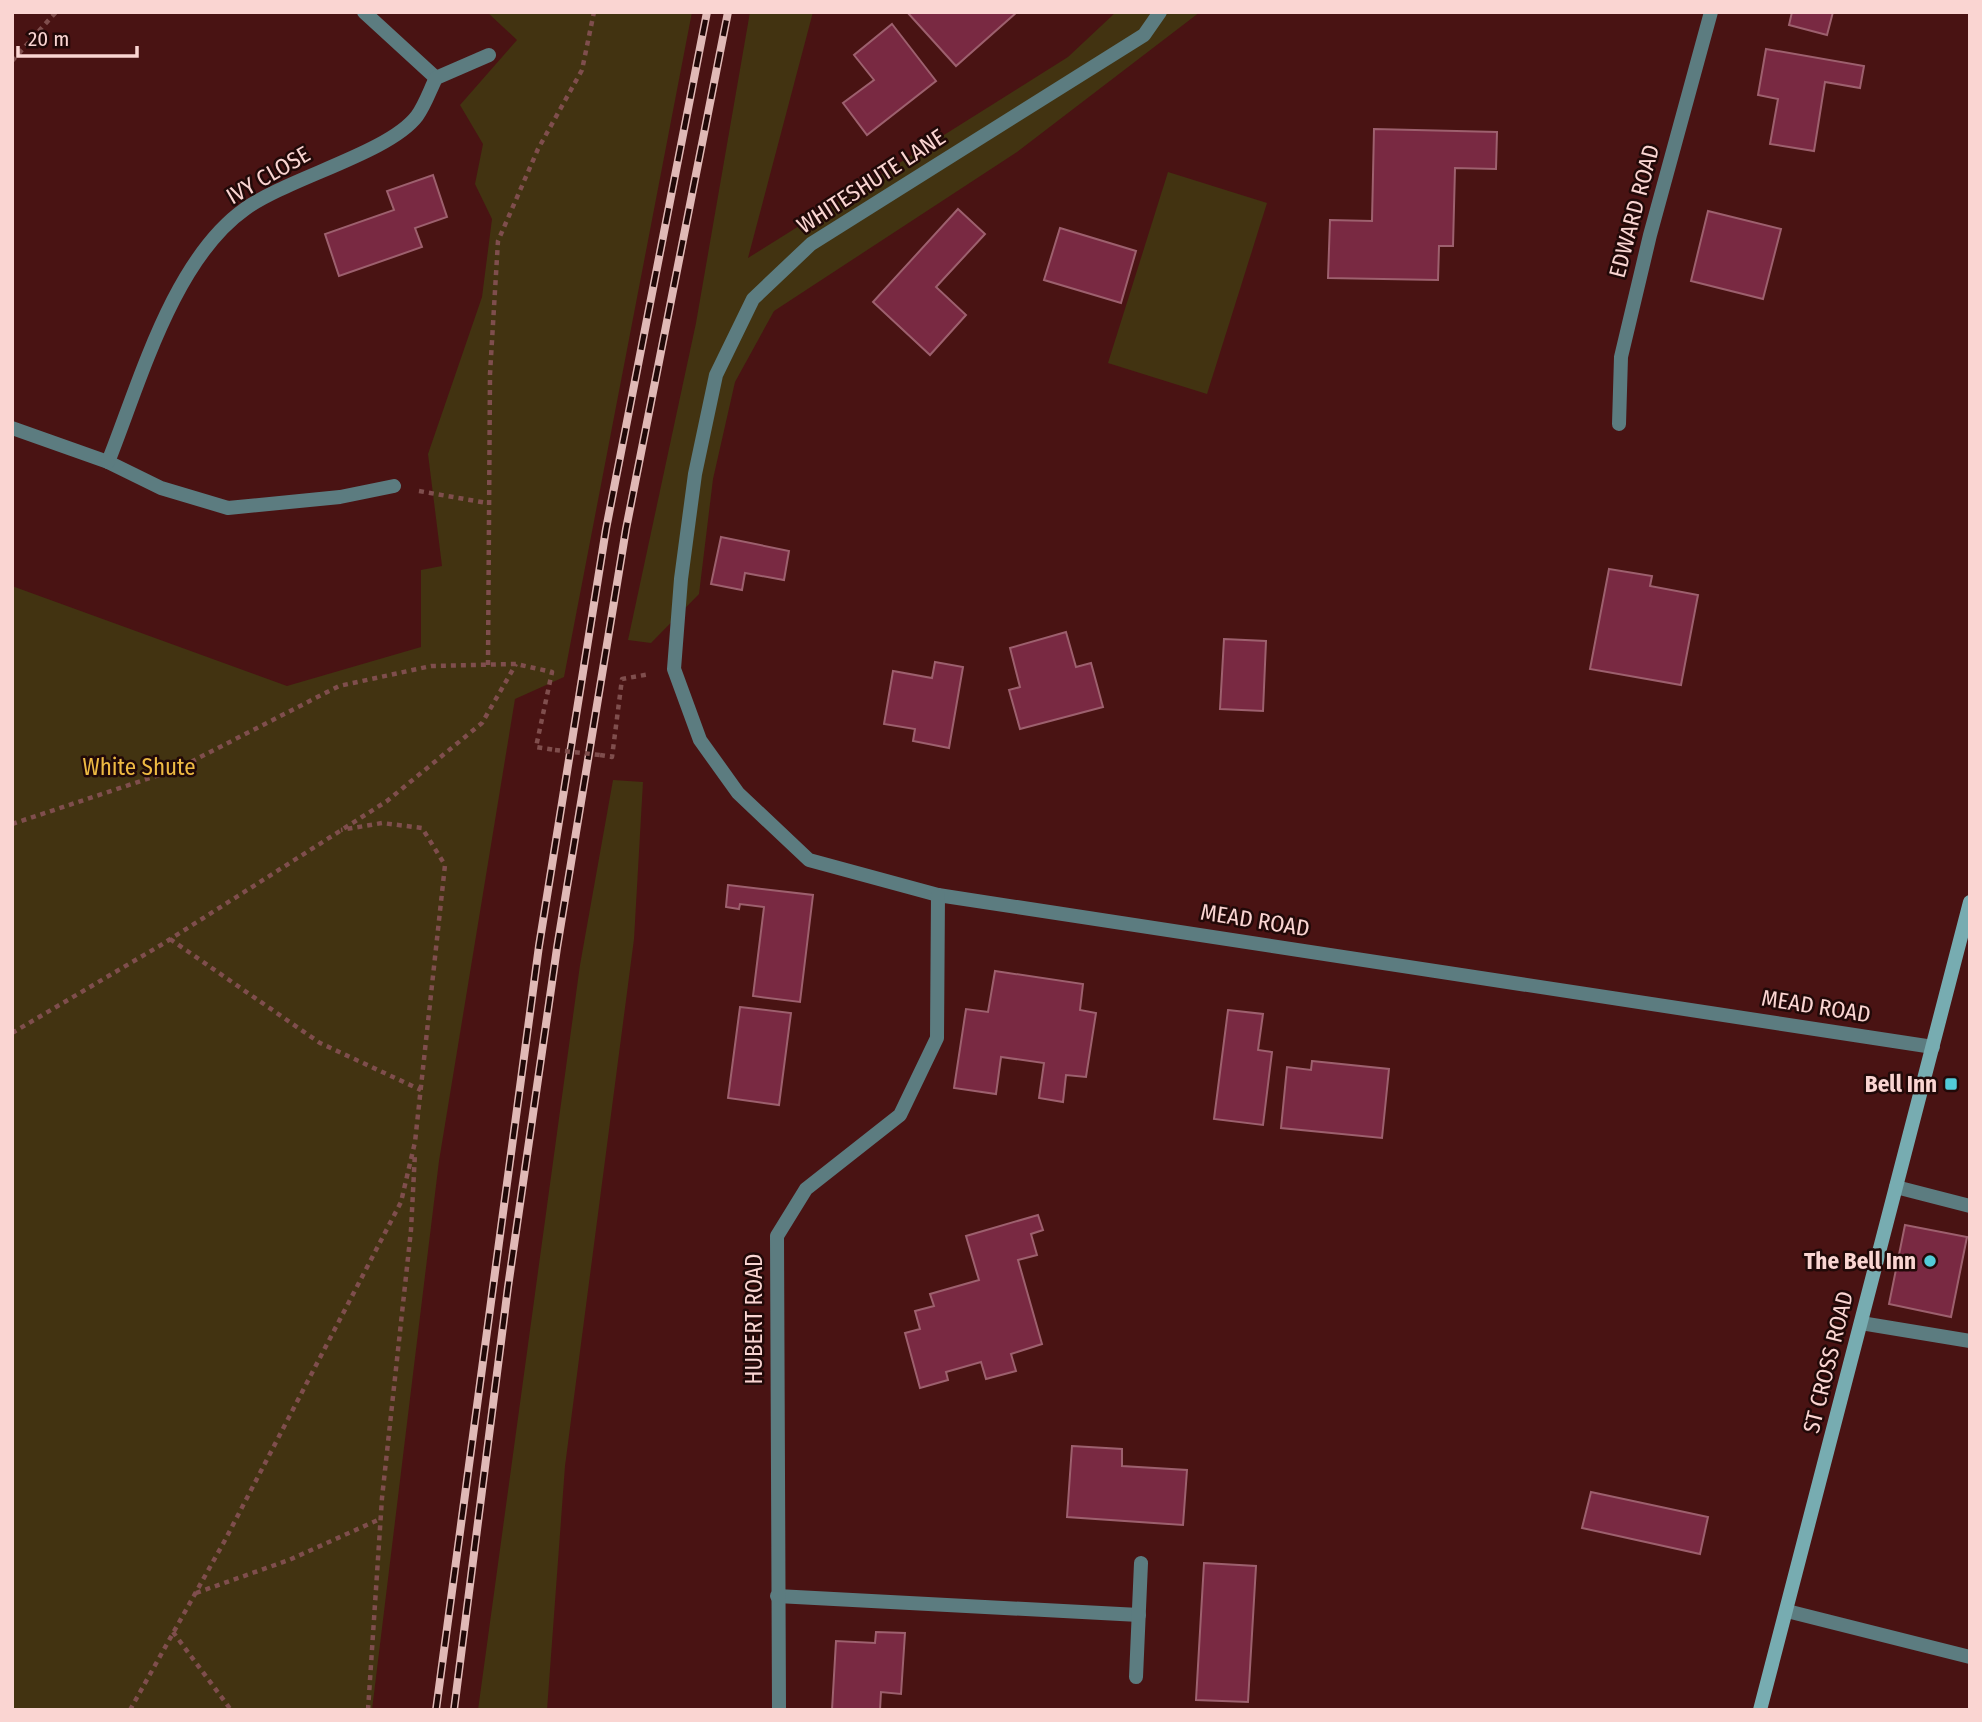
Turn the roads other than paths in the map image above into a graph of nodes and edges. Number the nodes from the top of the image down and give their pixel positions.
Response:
1 (364, 12) edge
2 (1160, 12) edge
3 (1711, 12) edge
4 (489, 55) dead end
5 (436, 78) junction
6 (1619, 424) dead end
7 (12, 428) edge
8 (108, 462) junction
9 (394, 486) road end
10 (674, 669) joint
11 (938, 895) junction
12 (1970, 902) edge
13 (1933, 1047) junction
14 (1896, 1187) junction
15 (1970, 1206) edge
16 (1861, 1323) junction
17 (1970, 1341) edge
18 (1141, 1563) dead end
19 (777, 1596) junction
20 (1787, 1611) junction
21 (1139, 1615) junction
22 (1970, 1657) edge
23 (1136, 1677) dead end
24 (779, 1710) edge
25 (1760, 1710) edge

1 - 5 street
2 - 10 street, WHITESHUTE LANE
3 - 6 street, EDWARD ROAD
4 - 5 street
5 - 8 street, IVY CLOSE
7 - 8 street
8 - 9 street
10 - 11 street, MEAD ROAD
11 - 13 street, MEAD ROAD
11 - 19 street, HUBERT ROAD
12 - 13 main road, ST CROSS ROAD
13 - 14 main road, ST CROSS ROAD
14 - 15 street
14 - 16 main road, ST CROSS ROAD
16 - 17 street
16 - 20 main road, ST CROSS ROAD
18 - 21 street
19 - 21 street
19 - 24 street, HUBERT ROAD
20 - 22 street
20 - 25 main road, ST CROSS ROAD
21 - 23 street

